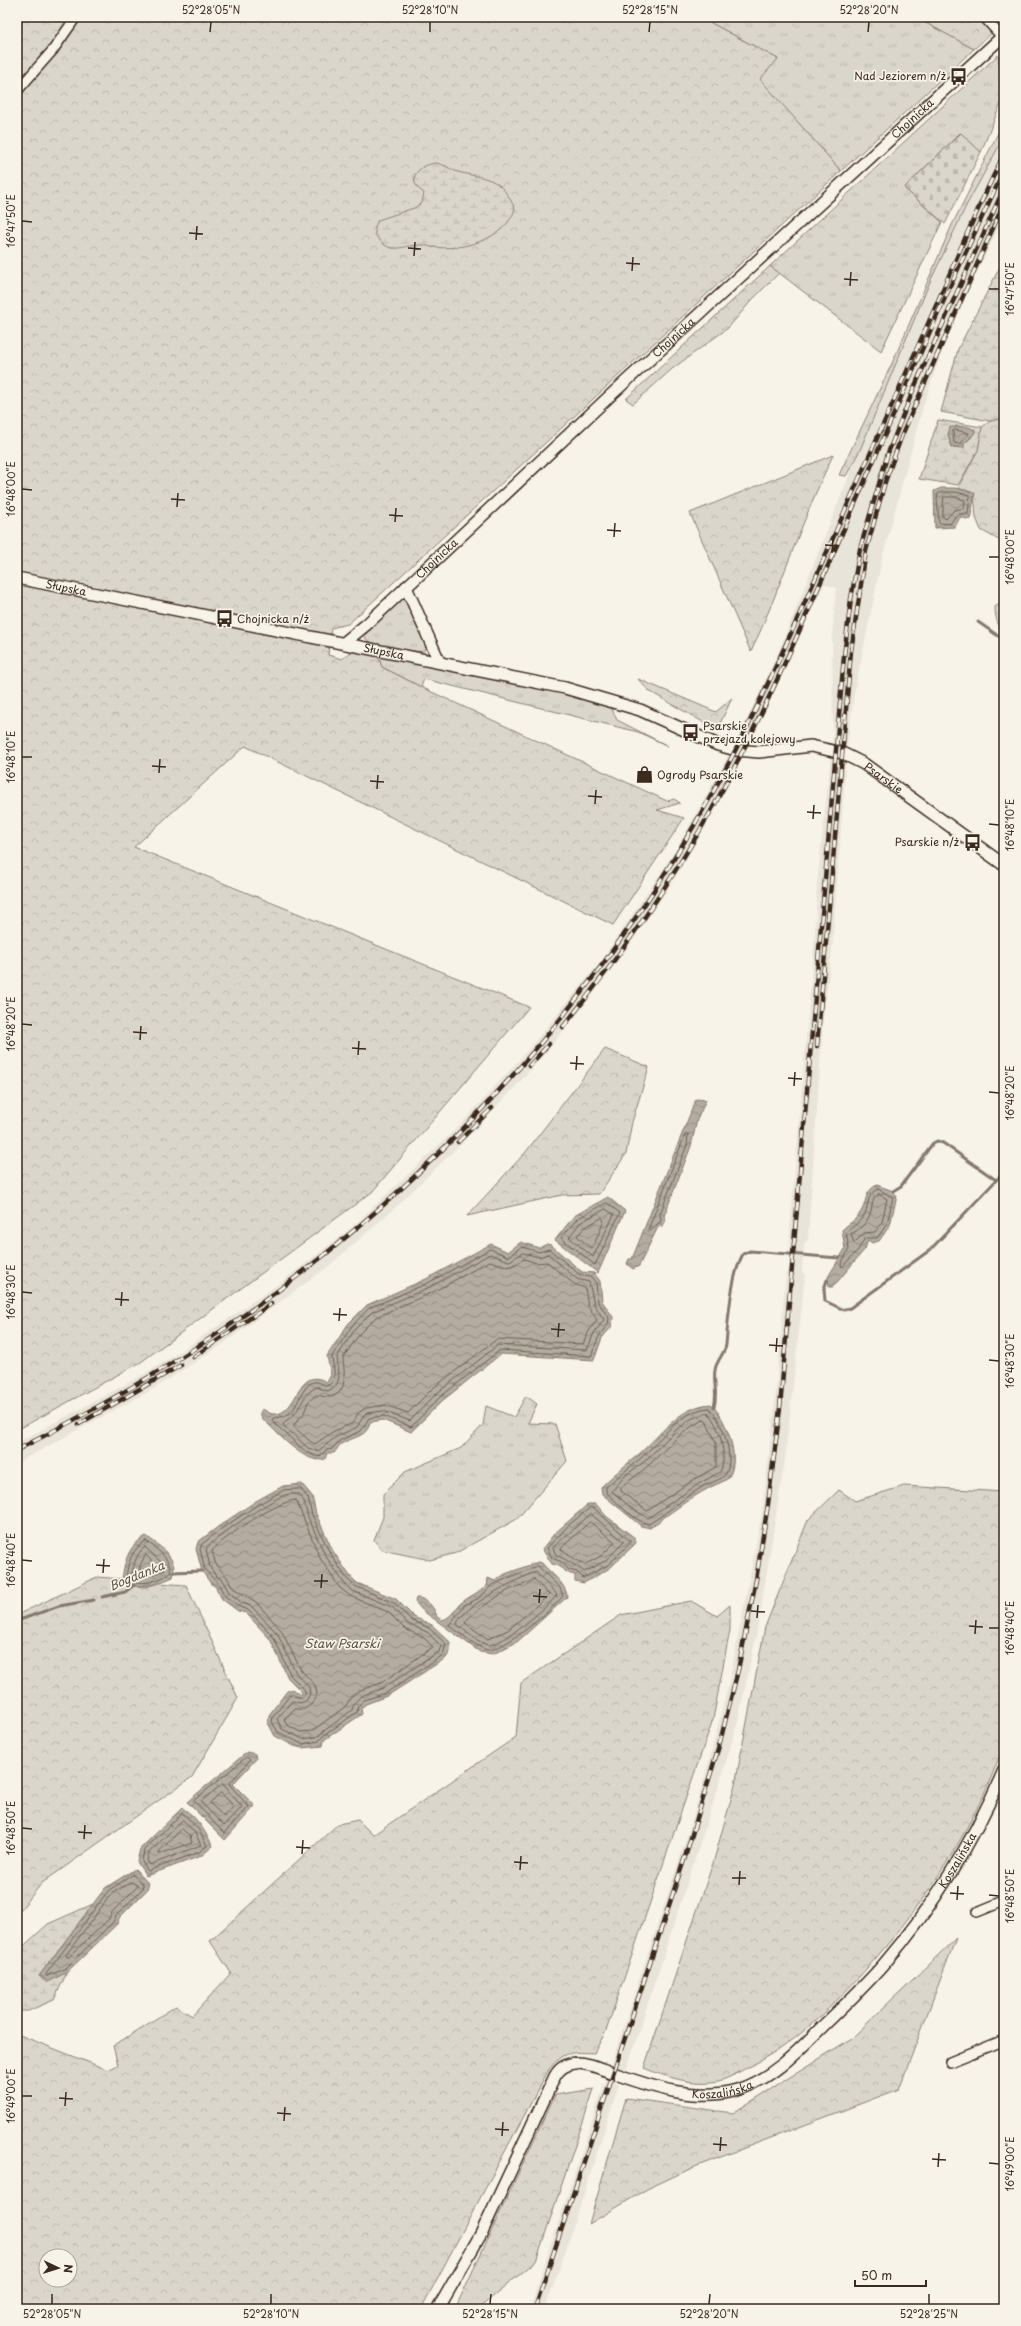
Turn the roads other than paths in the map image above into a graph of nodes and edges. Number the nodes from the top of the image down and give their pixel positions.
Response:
1 (76, 17) edge
2 (984, 17) edge
3 (1003, 36) edge
4 (17, 91) edge
5 (17, 578) edge
6 (406, 587) junction
7 (345, 642) junction
8 (439, 661) junction
9 (743, 751) joint
10 (1004, 865) edge
11 (1004, 1770) edge
12 (1004, 1901) edge
13 (977, 1912) dead end
14 (1004, 2040) edge
15 (950, 2062) dead end
16 (438, 2309) edge

1 - 4 street
2 - 3 street
3 - 6 street, Chojnicka
5 - 7 street, Słupska
6 - 7 street, Chojnicka
6 - 8 street
7 - 8 street, Słupska
8 - 9 street, Słupska
9 - 10 street, Psarskie
11 - 16 street, Koszalińska
12 - 13 street
14 - 15 street

